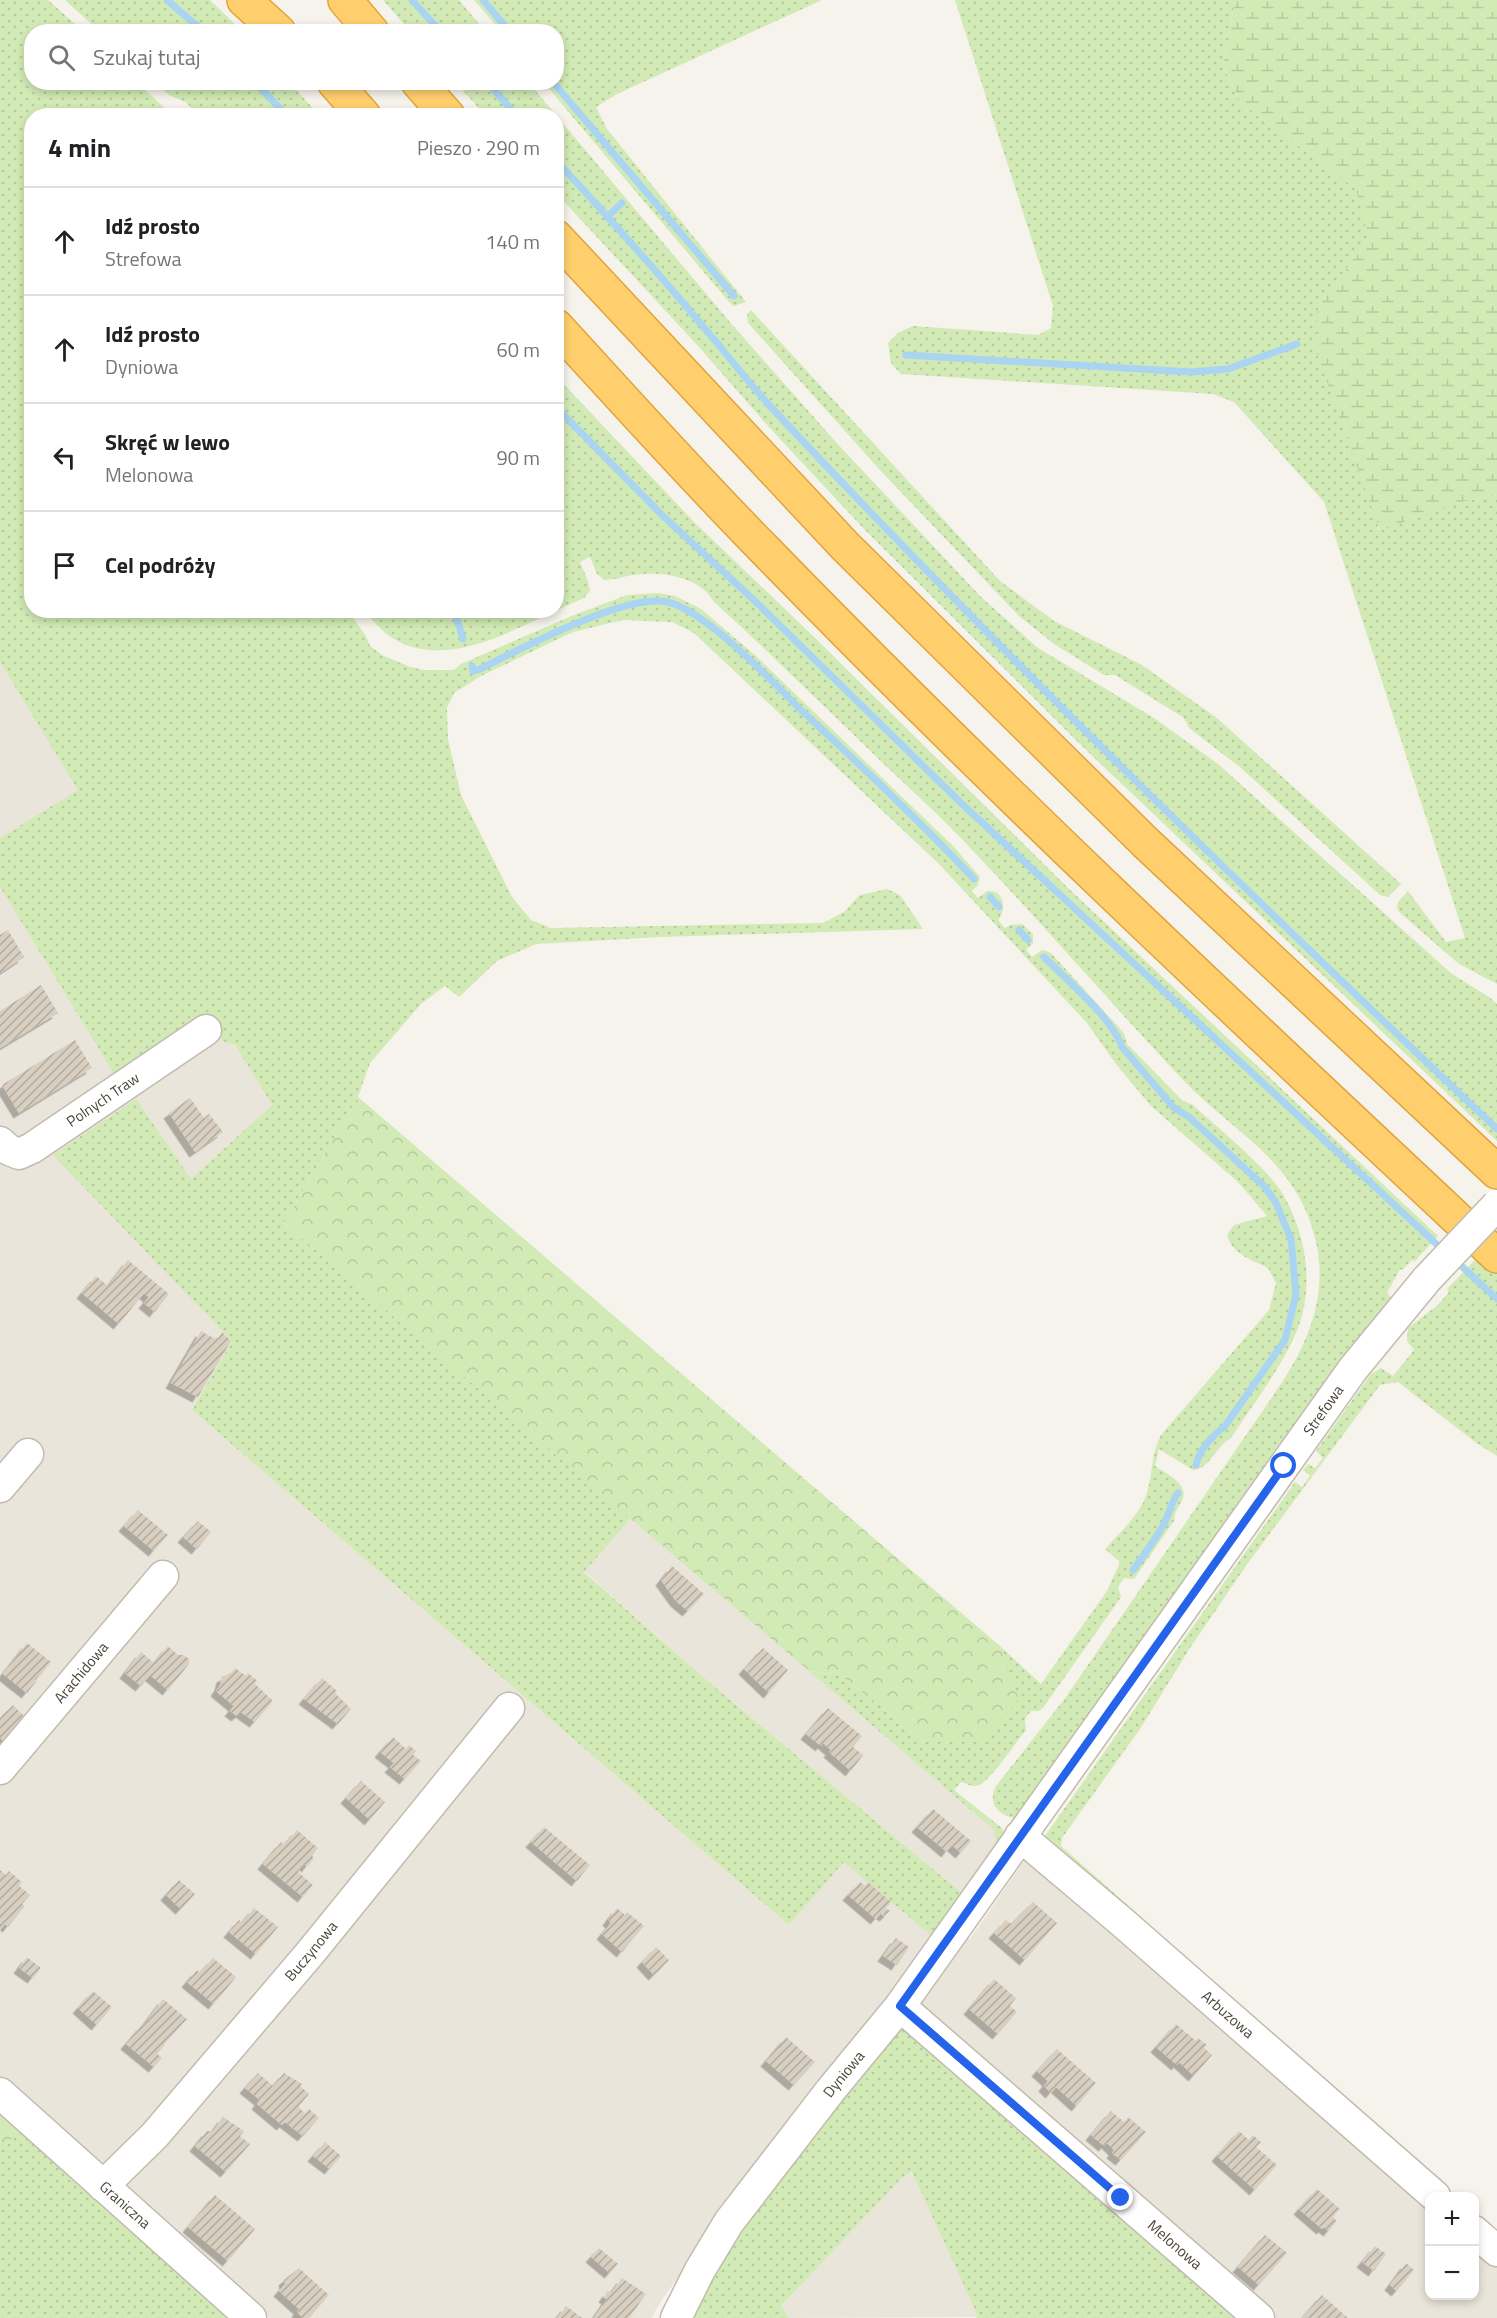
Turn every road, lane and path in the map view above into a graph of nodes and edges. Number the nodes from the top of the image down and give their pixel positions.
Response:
1 (244, 0) edge
2 (261, 0) edge
3 (345, 0) edge
4 (354, 0) edge
5 (270, 24) edge
6 (282, 24) edge
7 (367, 24) edge
8 (369, 24) edge
9 (341, 90) edge
10 (425, 90) edge
11 (357, 108) edge
12 (441, 108) edge
13 (564, 246) edge
14 (564, 335) edge
15 (206, 1030) dead end
16 (0, 1142) edge
17 (1497, 1172) edge
18 (1497, 1205) edge
19 (1497, 1256) edge
20 (28, 1454) dead end
21 (0, 1487) edge
22 (163, 1576) dead end
23 (509, 1707) dead end
24 (0, 1769) edge
25 (1020, 1836) junction
26 (900, 2006) junction
27 (0, 2093) edge
28 (103, 2186) junction
29 (1430, 2192) edge
30 (1479, 2235) edge
31 (1497, 2251) edge
32 (251, 2318) edge
33 (676, 2318) edge
34 (1259, 2318) edge

1 - 5 highway
2 - 6 highway
3 - 7 highway
4 - 8 highway
9 - 11 highway
10 - 12 highway
13 - 17 highway
14 - 19 highway
15 - 16 street, Polnych Traw
18 - 25 street, Strefowa, bridge
20 - 21 street
22 - 24 street, Arachidowa
23 - 28 street, Buczynowa
25 - 26 street, Dyniowa
25 - 29 street, Arbuzowa
26 - 33 street, Dyniowa
26 - 34 street, Melonowa
27 - 28 street, Graniczna
28 - 32 street, Graniczna
30 - 31 street

